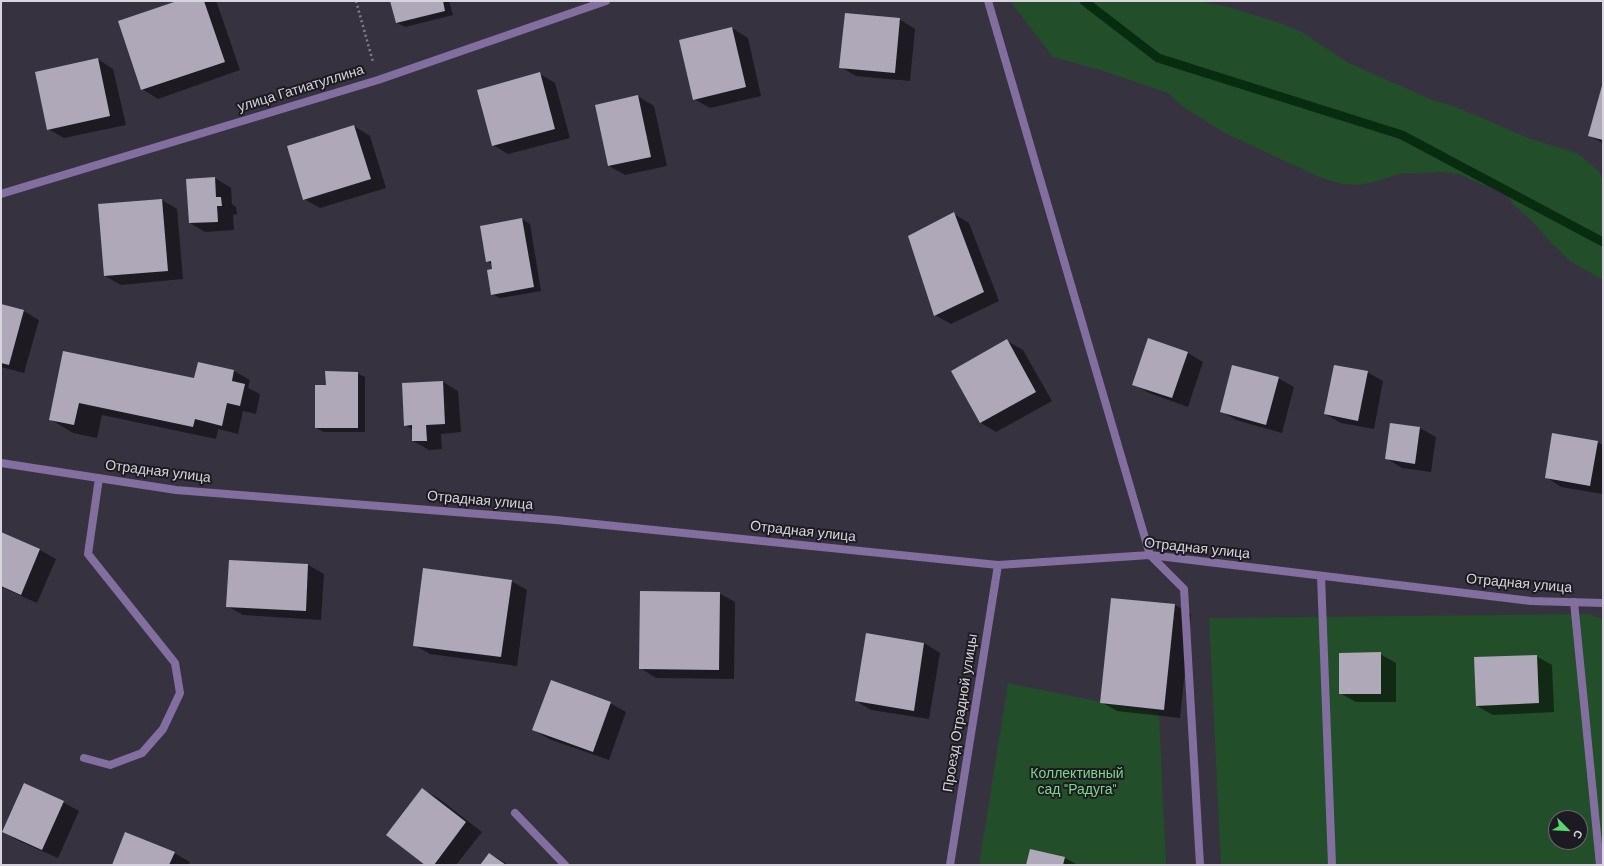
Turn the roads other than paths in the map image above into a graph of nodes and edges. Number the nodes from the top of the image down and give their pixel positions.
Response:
1 (606, 1) edge
2 (988, 1) edge
3 (1, 194) edge
4 (1, 463) edge
5 (99, 478) junction
6 (1150, 556) junction
7 (998, 565) junction
8 (1321, 576) junction
9 (1574, 602) junction
10 (1603, 603) edge
11 (84, 758) dead end
12 (515, 814) dead end
13 (565, 865) edge
14 (950, 865) edge
15 (1200, 865) edge
16 (1332, 865) edge
17 (1600, 865) edge

1 - 3 street, улица Гатиатуллина
2 - 6 street
4 - 5 street, Отрадная улица
5 - 7 street, Отрадная улица
5 - 11 street
6 - 7 street, Отрадная улица
6 - 8 street, Отрадная улица
6 - 15 street
7 - 14 street, Проезд Отрадной улицы
8 - 9 street, Отрадная улица
8 - 16 street
9 - 10 street, Отрадная улица
9 - 17 street
12 - 13 street

